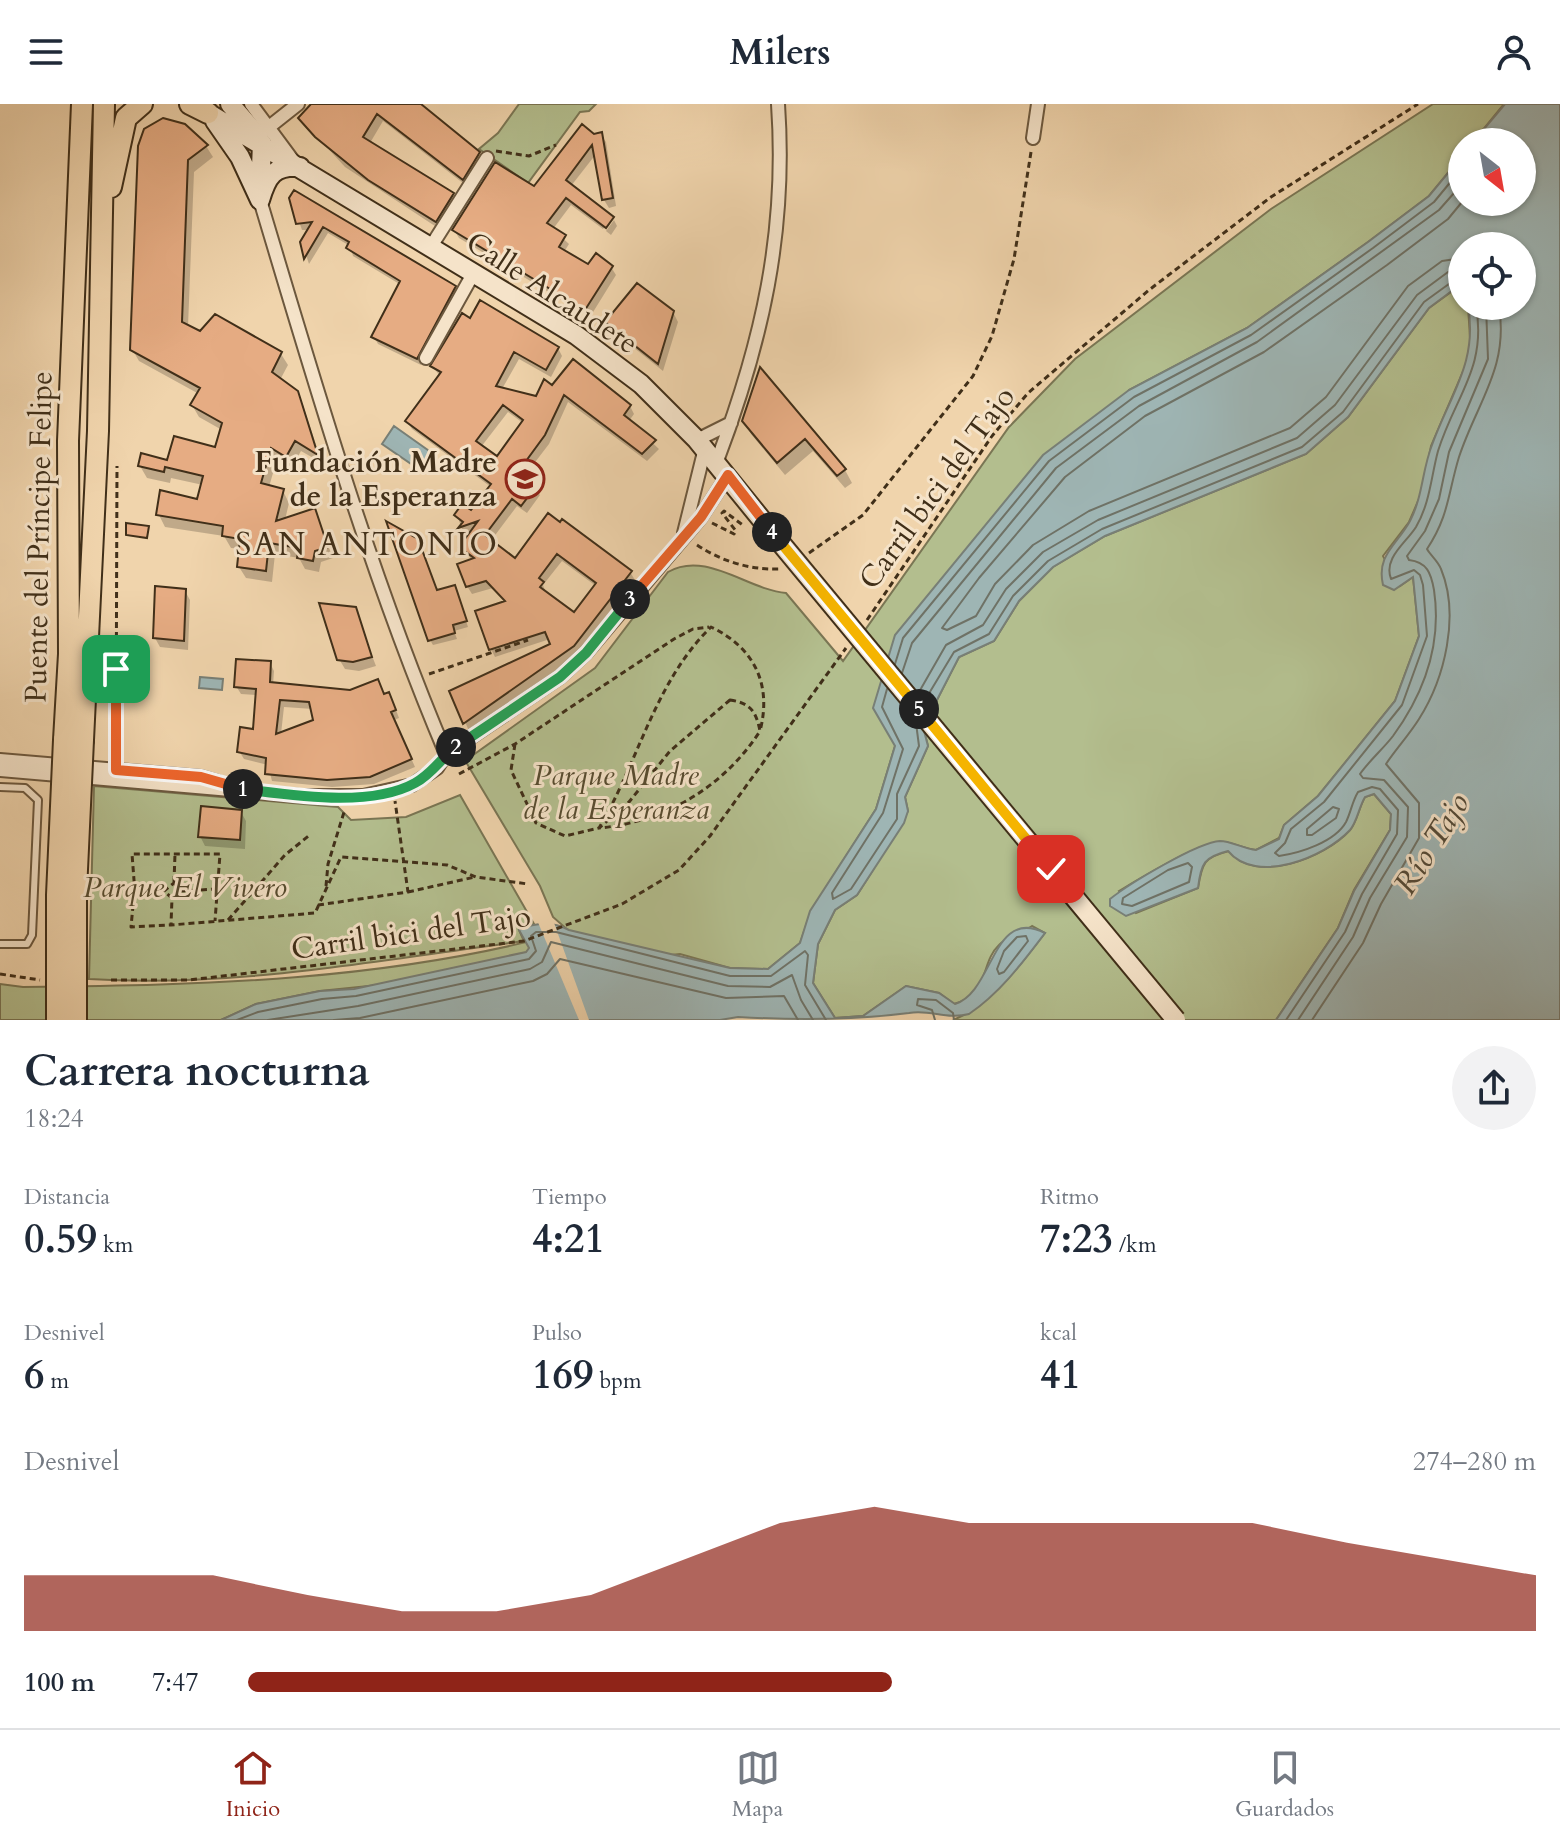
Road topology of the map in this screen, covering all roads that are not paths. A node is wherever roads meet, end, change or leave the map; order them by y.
1 (82, 104) edge
2 (104, 104) edge
3 (142, 104) edge
4 (230, 104) edge
5 (251, 104) edge
6 (298, 104) edge
7 (778, 104) edge
8 (1038, 104) edge
9 (199, 107) edge
10 (265, 135) junction
11 (1033, 138) road end
12 (487, 158) road end
13 (298, 166) junction
14 (260, 200) junction
15 (430, 248) junction
16 (100, 252) junction
17 (473, 274) junction
18 (426, 358) dead end
19 (731, 423) junction
20 (712, 456) junction
21 (684, 536) junction
22 (74, 740) junction
23 (446, 754) junction
24 (0, 760) edge
25 (0, 770) edge
26 (0, 787) edge
27 (240, 788) junction
28 (0, 944) edge
29 (57, 1020) edge
30 (76, 1020) edge
31 (1176, 1020) edge

1 - 22 main road, Puente del Príncipe Felipe
2 - 16 main road, Puente del Príncipe Felipe
3 - 16 main road
4 - 10 main road, Calle Alcaudete
5 - 10 street, Calle Alcaudete
6 - 10 street
7 - 19 street
8 - 11 street
9 - 10 main road, Calle Alcaudete
9 - 14 main road
10 - 13 main road, Calle Alcaudete
10 - 14 main road
12 - 15 street
13 - 14 main road
13 - 15 main road, Calle Alcaudete
14 - 23 street
15 - 17 main road, Calle Alcaudete
16 - 22 main road, Puente del Príncipe Felipe
17 - 18 street
17 - 20 main road, Calle Alcaudete
19 - 20 street
19 - 20 street
20 - 21 street
20 - 21 street
20 - 31 main road, Calle Alcaudete, bridge
21 - 23 street
22 - 29 main road, Puente del Príncipe Felipe, bridge
22 - 30 main road, Puente del Príncipe Felipe, bridge
23 - 27 street
24 - 27 street
25 - 27 street
26 - 28 lane

